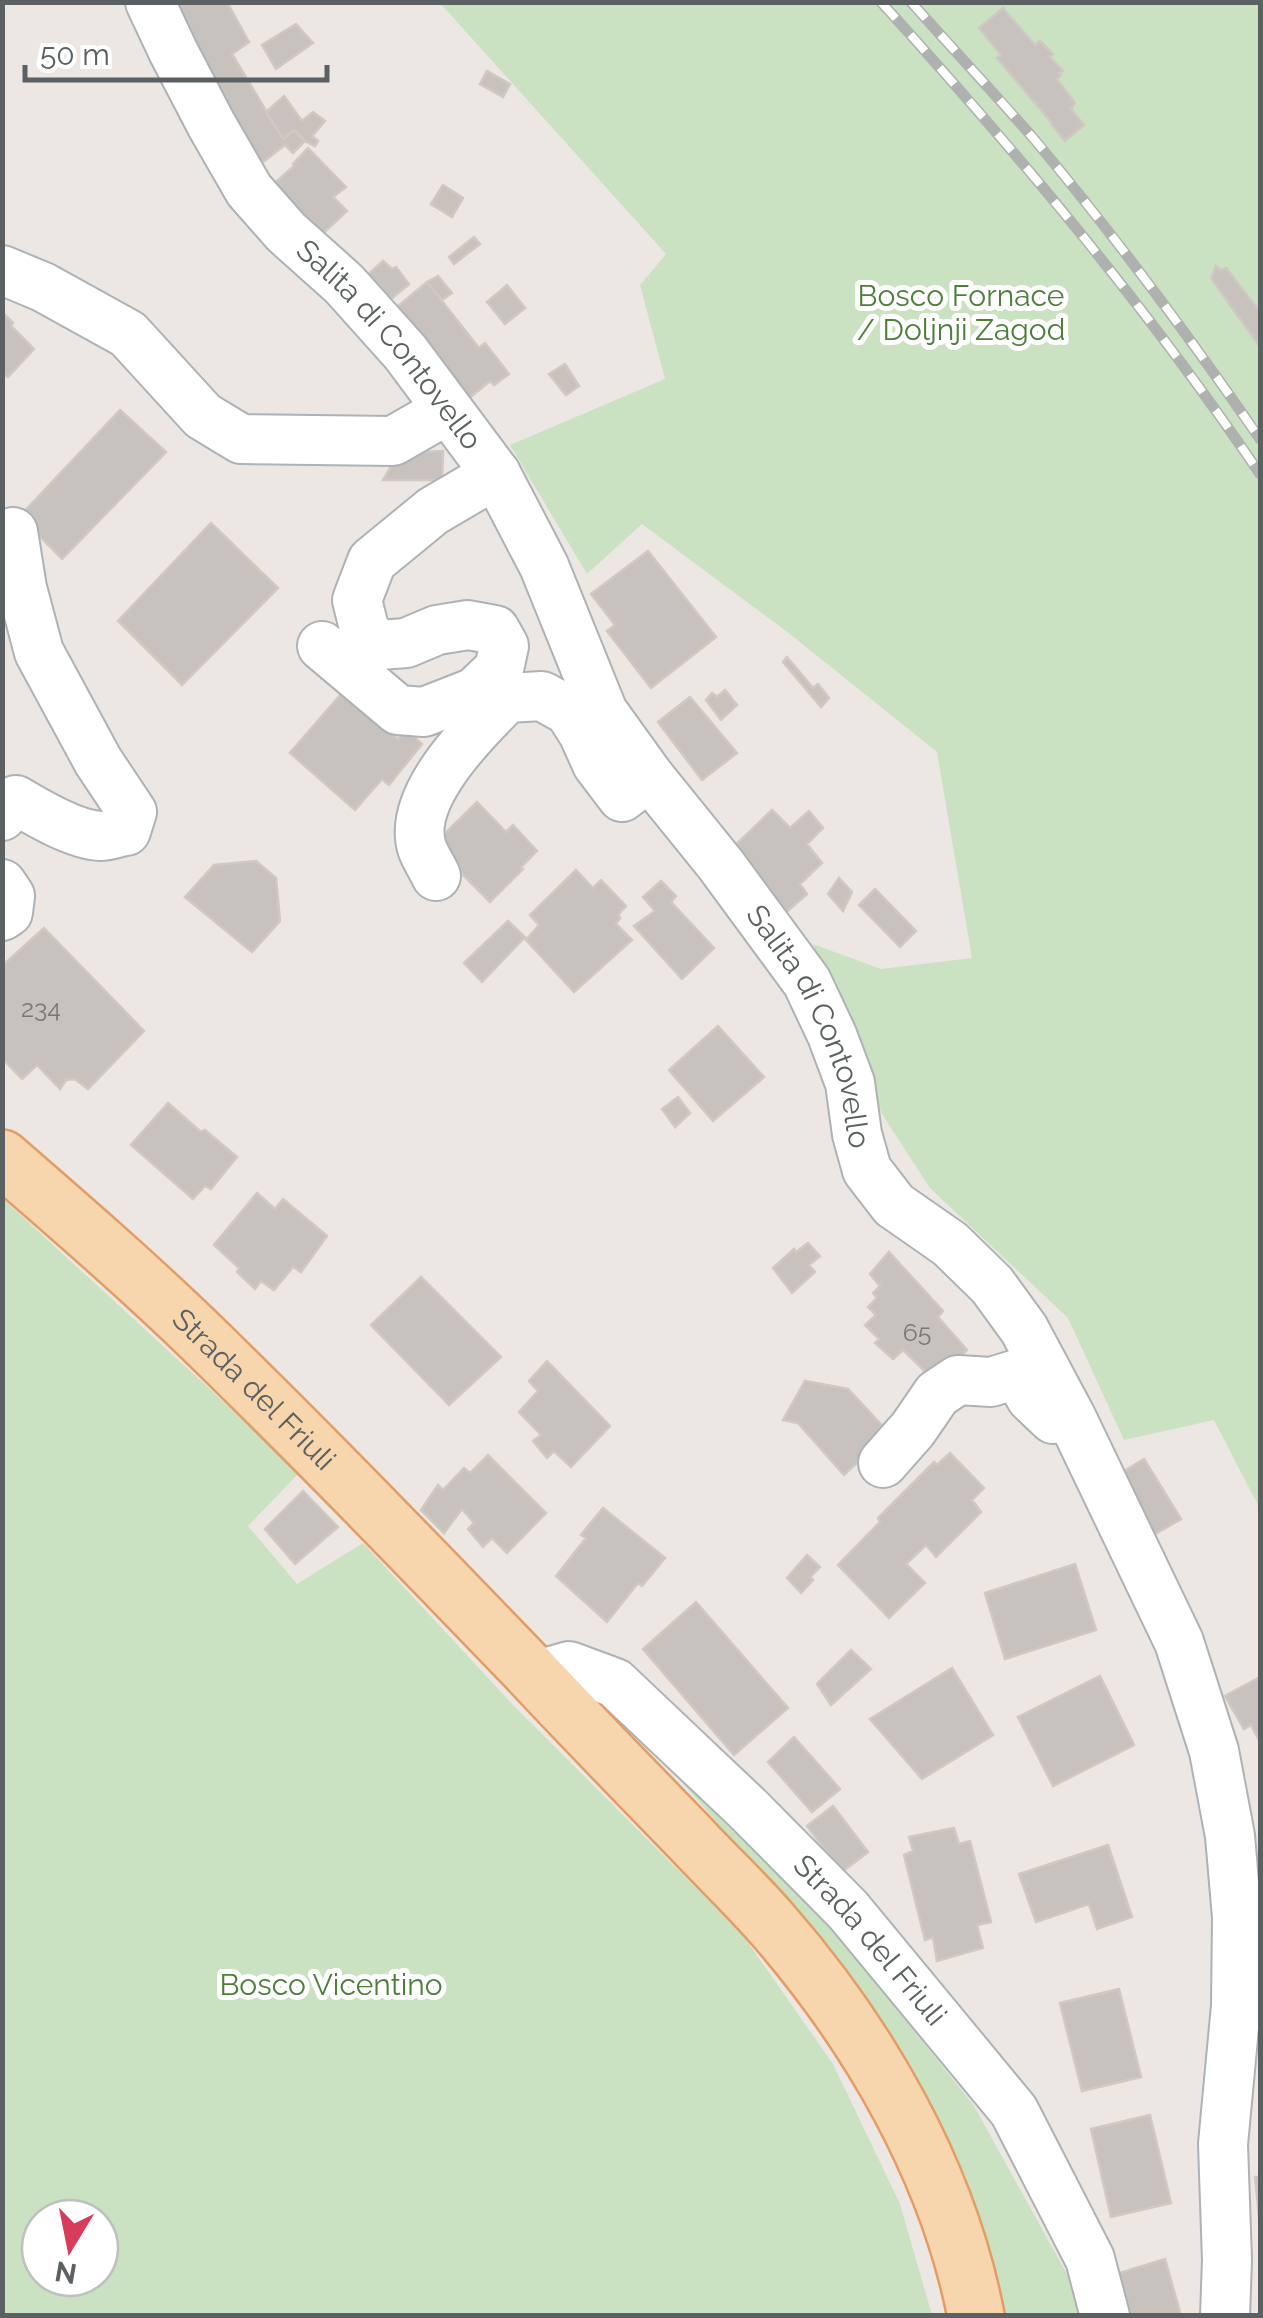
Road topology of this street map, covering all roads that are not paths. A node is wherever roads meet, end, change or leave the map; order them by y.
1 (150, 2) edge
2 (2, 270) edge
3 (447, 410) junction
4 (496, 474) junction
5 (13, 532) dead end
6 (322, 646) dead end
7 (649, 776) junction
8 (2, 816) edge
9 (436, 876) dead end
10 (2, 884) edge
11 (2, 916) edge
12 (2, 1158) edge
13 (1071, 1418) junction
14 (883, 1463) dead end
15 (534, 1676) junction
16 (1248, 2010) edge
17 (976, 2316) edge
18 (1106, 2316) edge
19 (1225, 2316) edge

1 - 3 street, Salita di Contovello
2 - 3 street
3 - 4 street, Salita di Contovello
4 - 6 street
4 - 7 street, Salita di Contovello
5 - 8 street
7 - 9 street
7 - 13 street, Salita di Contovello
10 - 11 street
12 - 15 main road, Strada del Friuli
13 - 14 street
13 - 16 street, Salita di Contovello
15 - 17 main road, Strada del Friuli
15 - 18 street, Strada del Friuli
16 - 19 street, Salita di Contovello

